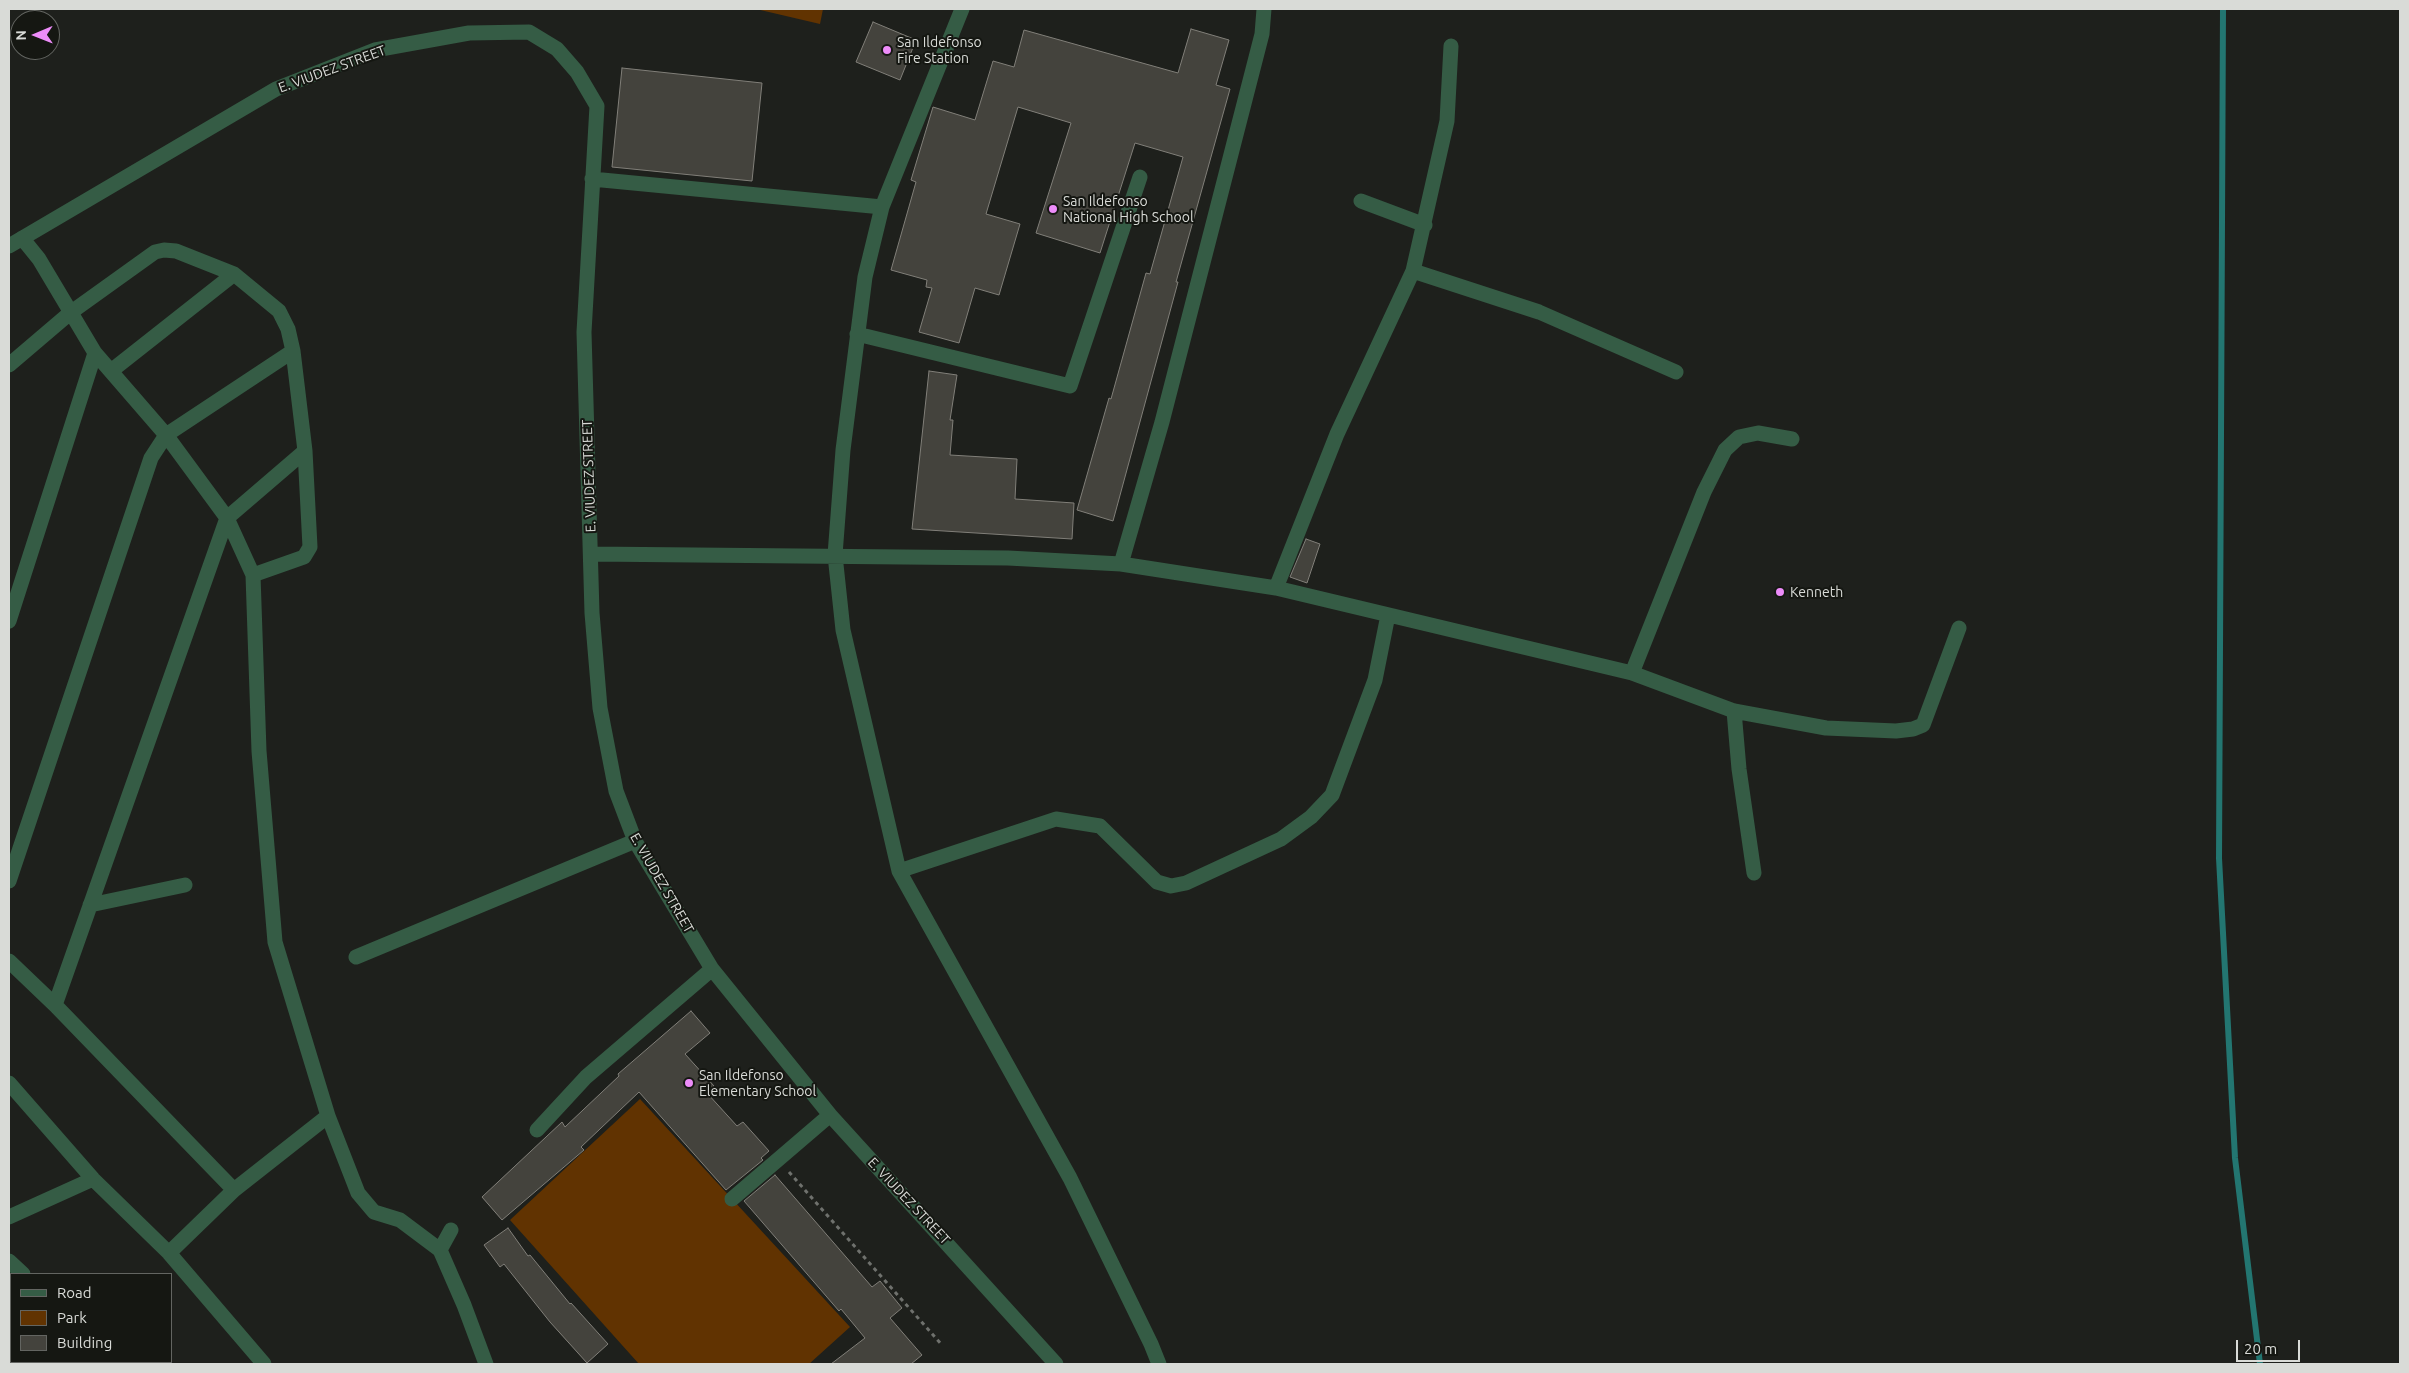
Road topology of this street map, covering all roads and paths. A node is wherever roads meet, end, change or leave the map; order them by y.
1 (962, 9) edge
2 (1264, 9) edge
3 (1451, 46) dead end
4 (1140, 177) dead end
5 (592, 179) junction
6 (1361, 200) dead end
7 (882, 206) junction
8 (1425, 225) junction
9 (22, 238) junction
10 (9, 246) edge
11 (1413, 272) junction
12 (234, 274) junction
13 (70, 313) junction
14 (857, 334) junction
15 (293, 351) junction
16 (95, 353) junction
17 (9, 365) edge
18 (111, 371) junction
19 (1676, 372) dead end
20 (166, 434) junction
21 (1792, 440) dead end
22 (305, 451) junction
23 (227, 518) junction
24 (591, 554) junction
25 (835, 555) junction
26 (1121, 564) junction
27 (253, 575) junction
28 (1276, 588) junction
29 (1388, 615) junction
30 (9, 621) edge
31 (1959, 628) dead end
32 (1632, 673) junction
33 (1734, 711) junction
34 (635, 841) junction
35 (899, 871) junction
36 (1754, 872) dead end
37 (9, 881) edge
38 (185, 885) dead end
39 (90, 905) junction
40 (356, 957) dead end
41 (9, 960) edge
42 (712, 969) junction
43 (55, 1005) junction
44 (9, 1082) edge
45 (830, 1115) junction
46 (328, 1116) junction
47 (537, 1130) dead end
48 (778, 1159) junction
49 (93, 1178) junction
50 (234, 1190) junction
51 (732, 1199) dead end
52 (9, 1217) edge
53 (451, 1230) dead end
54 (440, 1250) junction
55 (169, 1253) junction
56 (9, 1261) edge
57 (22, 1273) edge
58 (942, 1344) dead end
59 (484, 1363) edge
60 (264, 1364) edge
61 (1056, 1364) edge
62 (1159, 1364) edge

1 - 7 street
2 - 26 street
3 - 8 street
4 - 14 street
5 - 7 street
5 - 9 street, E. VIUDEZ STREET
5 - 24 street, E. VIUDEZ STREET
6 - 8 street
7 - 14 street
8 - 11 street
9 - 10 street, E. VIUDEZ STREET
9 - 13 street
11 - 19 street
11 - 28 street
12 - 13 street
12 - 15 street
12 - 18 street
13 - 16 street
13 - 17 street
14 - 25 street
15 - 20 street
15 - 22 street
16 - 18 street
16 - 30 street
18 - 20 street
20 - 23 street
20 - 37 street
21 - 32 street
22 - 23 street
22 - 27 street
23 - 27 street
23 - 39 street
24 - 25 street
24 - 34 street, E. VIUDEZ STREET
25 - 26 street
25 - 35 street
26 - 28 street
27 - 46 street
28 - 29 street
29 - 32 street
29 - 35 street
31 - 33 street
32 - 33 street
33 - 36 street
34 - 40 street
34 - 42 street, E. VIUDEZ STREET
35 - 62 street
38 - 39 street
39 - 43 street
41 - 43 street
42 - 45 street, E. VIUDEZ STREET
42 - 47 street
43 - 50 street
44 - 49 street
45 - 48 street
45 - 61 street, E. VIUDEZ STREET
46 - 50 street
46 - 54 street
48 - 51 street
48 - 58 path
49 - 52 street
49 - 55 street
50 - 55 street
53 - 54 street
54 - 59 street
55 - 60 street
56 - 57 street

